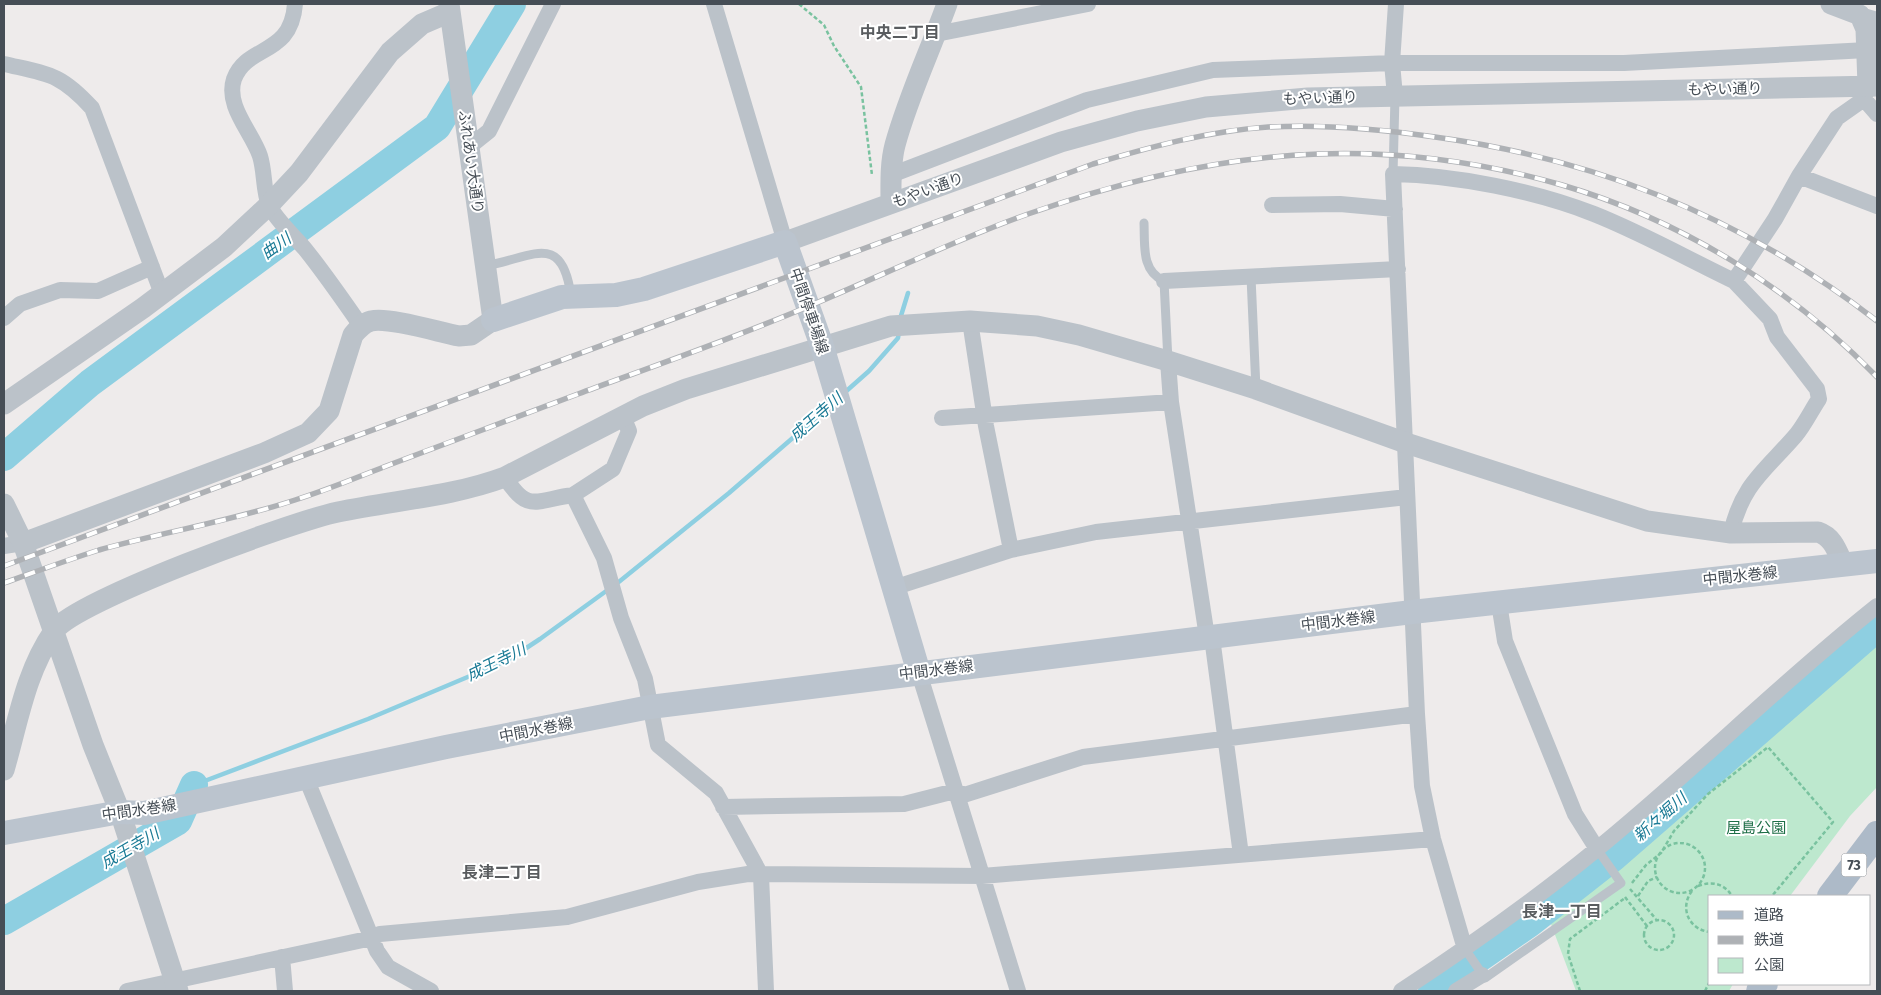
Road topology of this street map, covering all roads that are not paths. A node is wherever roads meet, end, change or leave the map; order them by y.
1 (295, 4) edge
2 (553, 4) edge
3 (714, 4) edge
4 (947, 4) edge
5 (1088, 4) edge
6 (1396, 4) edge
7 (1831, 4) edge
8 (449, 8) edge
9 (1868, 17) edge
10 (936, 34) junction
11 (1867, 50) junction
12 (1392, 63) junction
13 (1624, 63) junction
14 (4, 64) edge
15 (1870, 90) edge
16 (1624, 91) junction
17 (1395, 96) junction
18 (1877, 114) edge
19 (469, 146) junction
20 (1393, 174) junction
21 (891, 175) junction
22 (1799, 176) junction
23 (1272, 204) dead end
24 (270, 205) junction
25 (884, 206) junction
26 (1877, 206) edge
27 (1395, 209) junction
28 (1144, 223) dead end
29 (785, 242) junction
30 (485, 266) junction
31 (152, 267) junction
32 (1398, 269) junction
33 (1250, 277) junction
34 (1164, 281) junction
35 (1734, 281) junction
36 (162, 294) junction
37 (571, 296) junction
38 (4, 318) edge
39 (493, 320) junction
40 (970, 321) junction
41 (362, 326) junction
42 (822, 346) junction
43 (1168, 361) junction
44 (1256, 389) junction
45 (1171, 402) junction
46 (4, 404) edge
47 (984, 414) junction
48 (624, 416) junction
49 (942, 418) dead end
50 (1406, 443) junction
51 (504, 477) junction
52 (574, 495) junction
53 (1407, 498) junction
54 (4, 504) edge
55 (1190, 520) junction
56 (1731, 533) junction
57 (12, 540) edge
58 (1011, 550) junction
59 (1877, 561) edge
60 (1843, 564) junction
61 (893, 588) junction
62 (1499, 603) junction
63 (1877, 606) edge
64 (1412, 612) junction
65 (54, 630) junction
66 (1207, 637) junction
67 (919, 672) junction
68 (650, 707) junction
69 (1416, 714) junction
70 (1226, 738) junction
71 (4, 770) edge
72 (306, 778) junction
73 (955, 791) junction
74 (723, 807) junction
75 (120, 812) junction
76 (4, 833) edge
77 (1877, 834) edge
78 (1433, 839) junction
79 (1597, 849) junction
80 (1242, 854) junction
81 (761, 875) junction
82 (982, 876) junction
83 (1831, 895) edge
84 (372, 938) junction
85 (1465, 949) junction
86 (282, 957) junction
87 (1482, 975) junction
88 (176, 986) edge
89 (127, 991) edge
90 (285, 991) edge
91 (431, 991) edge
92 (766, 991) edge
93 (1018, 991) edge
94 (1402, 991) edge
95 (1456, 991) edge

1 - 24 street
2 - 19 street
3 - 29 street
4 - 10 street
5 - 10 street
6 - 12 street
7 - 9 street
8 - 19 street, ふれあい大通り
8 - 24 street
9 - 11 street
10 - 21 street
11 - 13 street
11 - 15 street
12 - 13 street
12 - 17 street
12 - 21 street
13 - 16 street
14 - 31 street
15 - 16 street, もやい通り
15 - 18 street
15 - 22 street
16 - 17 street, もやい通り
17 - 20 lane
17 - 25 street, もやい通り
19 - 30 street, ふれあい大通り
20 - 27 street
20 - 35 street
21 - 25 street
22 - 26 street
22 - 35 street
23 - 27 street
24 - 36 street
24 - 41 street
25 - 29 street, もやい通り
27 - 32 street
28 - 34 lane
29 - 37 main road
29 - 42 main road, 中間停車場線
30 - 37 lane
30 - 39 street, ふれあい大通り
31 - 36 street
31 - 38 street
32 - 33 street
32 - 50 street
33 - 34 street
33 - 44 lane
34 - 43 lane
35 - 56 street
36 - 46 street
37 - 39 main road
39 - 41 street
40 - 42 street
40 - 43 street
40 - 47 street
41 - 57 street
42 - 48 street
42 - 61 main road, 中間停車場線
43 - 44 street
43 - 45 street
44 - 50 street
45 - 47 street
45 - 55 street
47 - 49 street
47 - 58 street
48 - 51 street
48 - 52 street
50 - 53 street
50 - 56 street
51 - 52 street
51 - 65 street
52 - 68 street
53 - 55 street
53 - 64 street
54 - 57 street
55 - 58 street
55 - 66 street
56 - 60 street
57 - 65 street
58 - 61 street
59 - 60 main road, 中間水巻線
60 - 62 main road, 中間水巻線
61 - 67 main road, 中間停車場線
62 - 64 main road, 中間水巻線
62 - 79 street
63 - 79 street
64 - 66 main road, 中間水巻線
64 - 69 street
65 - 71 street
65 - 75 street
66 - 67 main road, 中間水巻線
66 - 70 street
67 - 68 main road, 中間水巻線
67 - 73 street
68 - 72 main road, 中間水巻線
68 - 74 street
69 - 70 street
69 - 78 street
70 - 73 street
70 - 80 street
72 - 75 main road, 中間水巻線
72 - 84 street
73 - 74 street
73 - 82 street
74 - 81 street
75 - 76 main road, 中間水巻線
75 - 88 street
77 - 83 main road, 73
78 - 80 street
78 - 85 street
79 - 85 street
79 - 87 lane
80 - 82 street
81 - 82 street
81 - 84 street
81 - 92 street
82 - 93 street
84 - 86 street
84 - 91 street
85 - 87 lane
85 - 94 street
86 - 88 street
86 - 90 street
87 - 95 street
88 - 89 street

